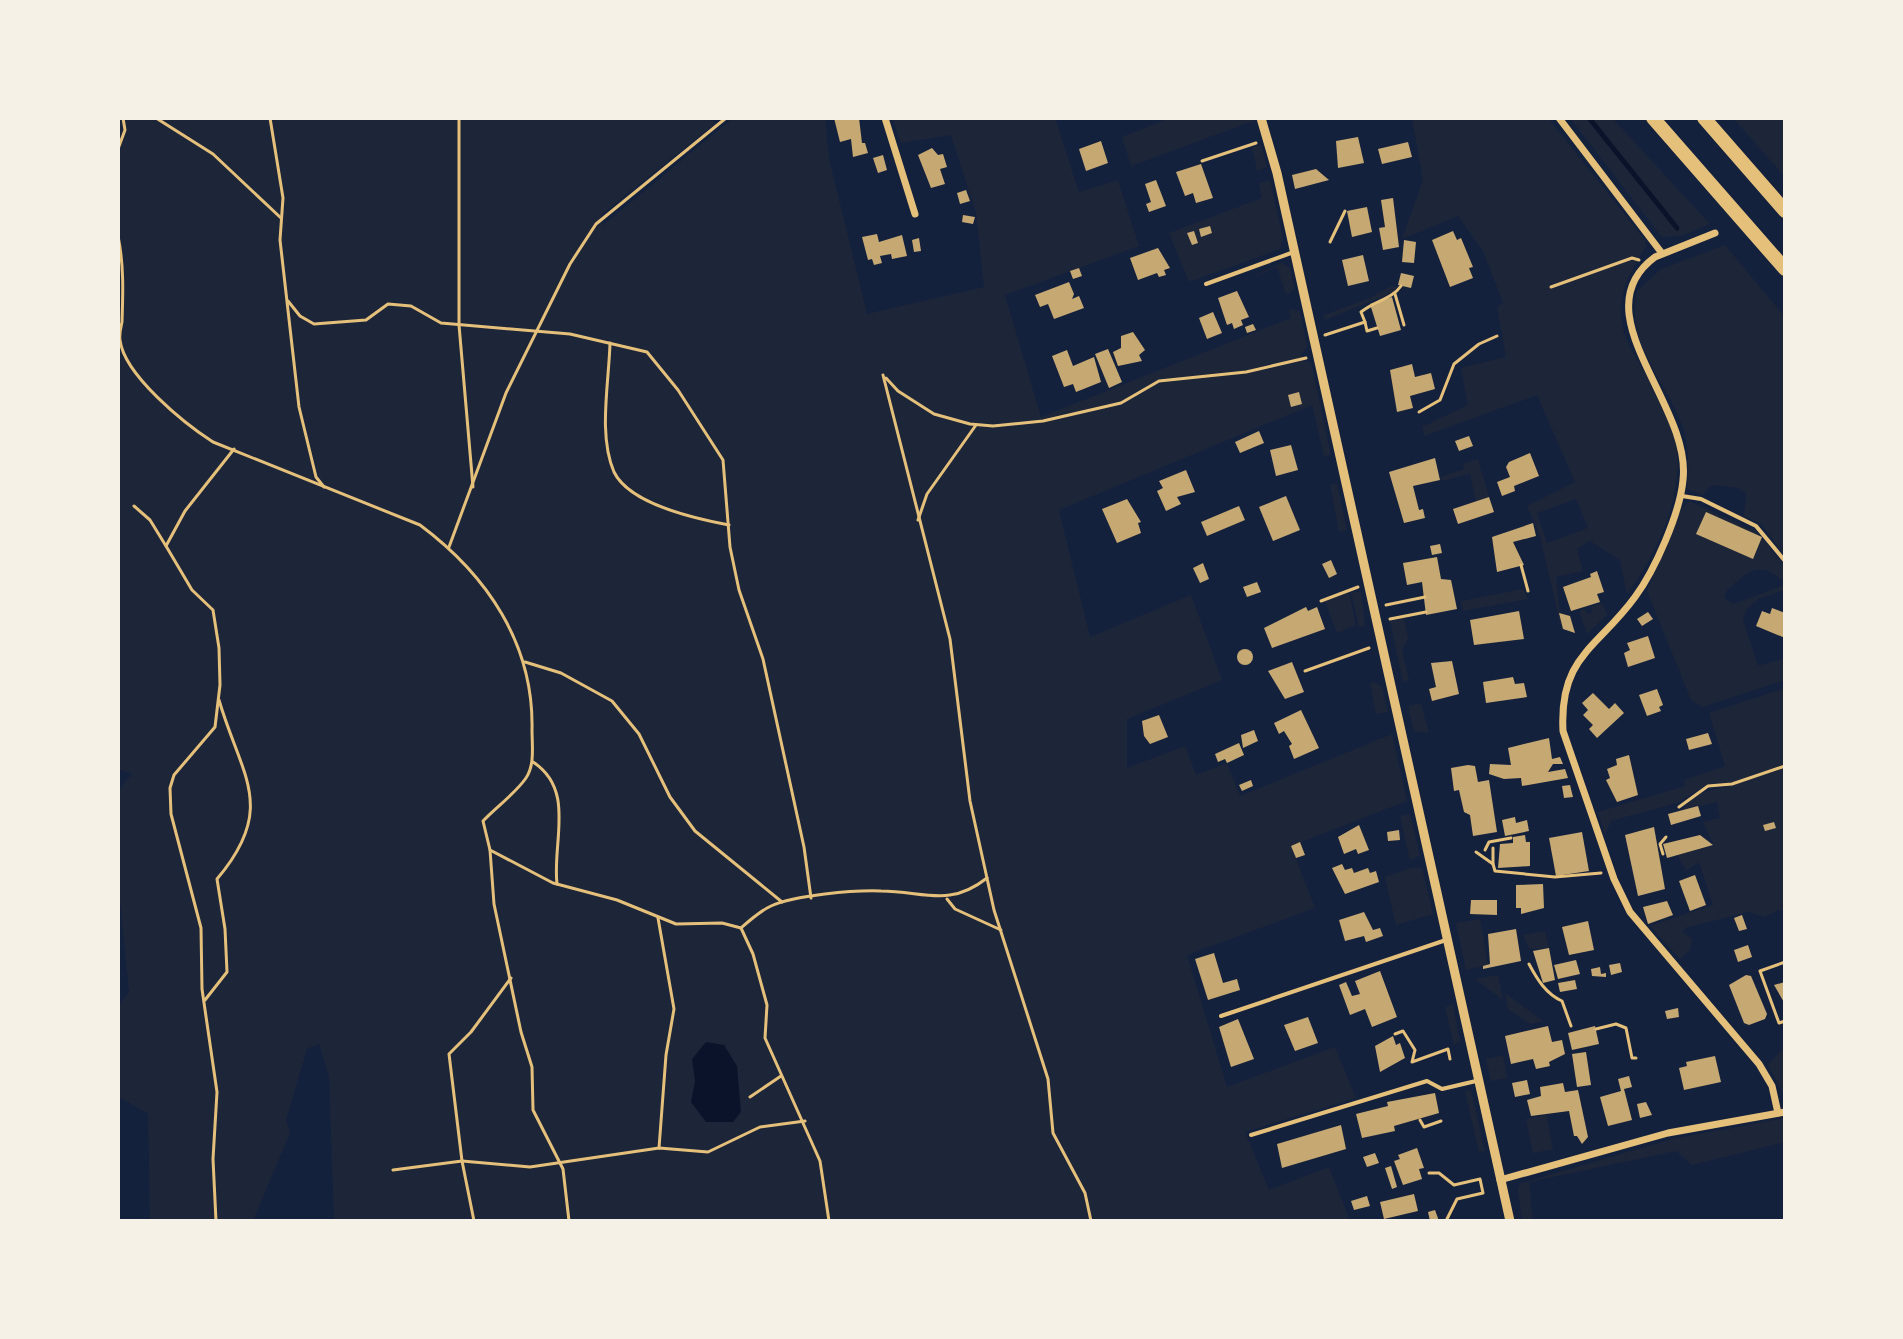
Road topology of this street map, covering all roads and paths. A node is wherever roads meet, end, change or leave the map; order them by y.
1 (123, 118) edge
2 (156, 118) edge
3 (270, 118) edge
4 (459, 118) edge
5 (726, 118) edge
6 (885, 118) edge
7 (1261, 118) edge
8 (1559, 118) edge
9 (1653, 118) edge
10 (1704, 118) edge
11 (1251, 145) dead end
12 (118, 149) edge
13 (1202, 161) dead end
14 (1345, 211) dead end
15 (1785, 211) edge
16 (915, 214) dead end
17 (281, 218) junction
18 (1715, 233) dead end
19 (118, 236) edge
20 (1330, 242) dead end
21 (1294, 252) junction
22 (1661, 252) junction
23 (1646, 263) junction
24 (1785, 269) edge
25 (1206, 284) dead end
26 (1401, 286) dead end
27 (1551, 287) dead end
28 (1395, 294) junction
29 (288, 301) junction
30 (1365, 322) junction
31 (459, 325) junction
32 (1404, 325) dead end
33 (1377, 328) dead end
34 (536, 330) junction
35 (1328, 334) dead end
36 (1497, 336) dead end
37 (610, 343) junction
38 (1316, 355) junction
39 (1419, 412) dead end
40 (976, 425) junction
41 (234, 449) junction
42 (324, 488) junction
43 (473, 491) junction
44 (1680, 496) junction
45 (134, 506) dead end
46 (918, 520) junction
47 (729, 525) junction
48 (166, 546) junction
49 (449, 547) junction
50 (1785, 561) edge
51 (1521, 565) dead end
52 (1349, 591) dead end
53 (1528, 591) dead end
54 (1425, 597) dead end
55 (1321, 601) dead end
56 (1388, 604) dead end
57 (1426, 612) dead end
58 (1392, 619) dead end
59 (1363, 650) dead end
60 (524, 662) junction
61 (1305, 671) dead end
62 (218, 697) junction
63 (532, 761) junction
64 (1785, 766) edge
65 (1679, 807) dead end
66 (1666, 837) dead end
67 (1511, 838) dead end
68 (1493, 848) dead end
69 (490, 850) junction
70 (1485, 850) dead end
71 (1476, 852) dead end
72 (1663, 854) dead end
73 (1493, 864) junction
74 (1605, 874) dead end
75 (987, 878) junction
76 (557, 884) junction
77 (811, 898) junction
78 (947, 898) junction
79 (782, 902) junction
80 (658, 918) junction
81 (741, 928) junction
82 (1001, 930) junction
83 (1446, 939) junction
84 (1785, 962) edge
85 (1529, 964) dead end
86 (511, 978) junction
87 (205, 1000) junction
88 (1221, 1016) dead end
89 (1785, 1021) edge
90 (1571, 1026) dead end
91 (1596, 1029) dead end
92 (1395, 1034) dead end
93 (1636, 1058) dead end
94 (1450, 1059) dead end
95 (781, 1076) junction
96 (1477, 1081) junction
97 (750, 1097) dead end
98 (1782, 1112) edge
99 (1420, 1120) dead end
100 (805, 1121) junction
101 (1441, 1121) dead end
102 (1251, 1135) dead end
103 (659, 1148) junction
104 (462, 1161) junction
105 (560, 1162) junction
106 (393, 1170) dead end
107 (1429, 1173) dead end
108 (1500, 1180) junction
109 (216, 1221) edge
110 (474, 1221) edge
111 (569, 1221) edge
112 (829, 1221) edge
113 (1091, 1221) edge
114 (1446, 1221) edge
115 (1510, 1221) edge

1 - 12 path
2 - 17 path
3 - 17 path
4 - 31 path
5 - 34 path
6 - 16 street
7 - 21 street
8 - 22 street
9 - 24 highway
10 - 15 highway
11 - 13 path
14 - 20 path
17 - 29 path
18 - 22 street
19 - 41 path
21 - 25 lane
21 - 38 street
22 - 23 street
23 - 27 path
23 - 44 street
26 - 28 path
28 - 30 path
28 - 32 path
29 - 31 path
29 - 42 path
30 - 33 path
30 - 35 path
31 - 34 path
31 - 43 path
34 - 37 path
34 - 43 path
36 - 39 path
37 - 47 path
37 - 47 path
38 - 40 path
38 - 83 street
40 - 46 path
40 - 46 path
41 - 42 path
41 - 48 path
42 - 49 path
43 - 49 path
44 - 50 lane
44 - 98 street
45 - 48 path
46 - 75 path
47 - 77 path
48 - 62 path
49 - 60 path
51 - 53 path
52 - 55 path
54 - 56 path
57 - 58 path
59 - 61 path
60 - 63 path
60 - 79 path
62 - 87 path
62 - 87 path
63 - 69 path
63 - 76 path
64 - 65 path
66 - 72 path
67 - 70 path
68 - 73 path
69 - 76 path
69 - 86 path
71 - 73 path
73 - 74 path
75 - 78 path
75 - 82 path
76 - 80 path
77 - 78 path
77 - 79 path
78 - 82 path
79 - 81 path
80 - 81 path
80 - 103 path
81 - 95 path
82 - 113 path
83 - 88 lane
83 - 96 street
84 - 89 path
85 - 90 path
86 - 104 path
86 - 105 path
87 - 109 path
91 - 93 path
92 - 94 path
95 - 97 path
95 - 100 path
96 - 102 lane
96 - 108 street
98 - 108 street
99 - 101 path
100 - 103 path
100 - 112 path
103 - 105 path
104 - 105 path
104 - 106 path
104 - 110 path
105 - 111 path
107 - 114 path
108 - 115 street

